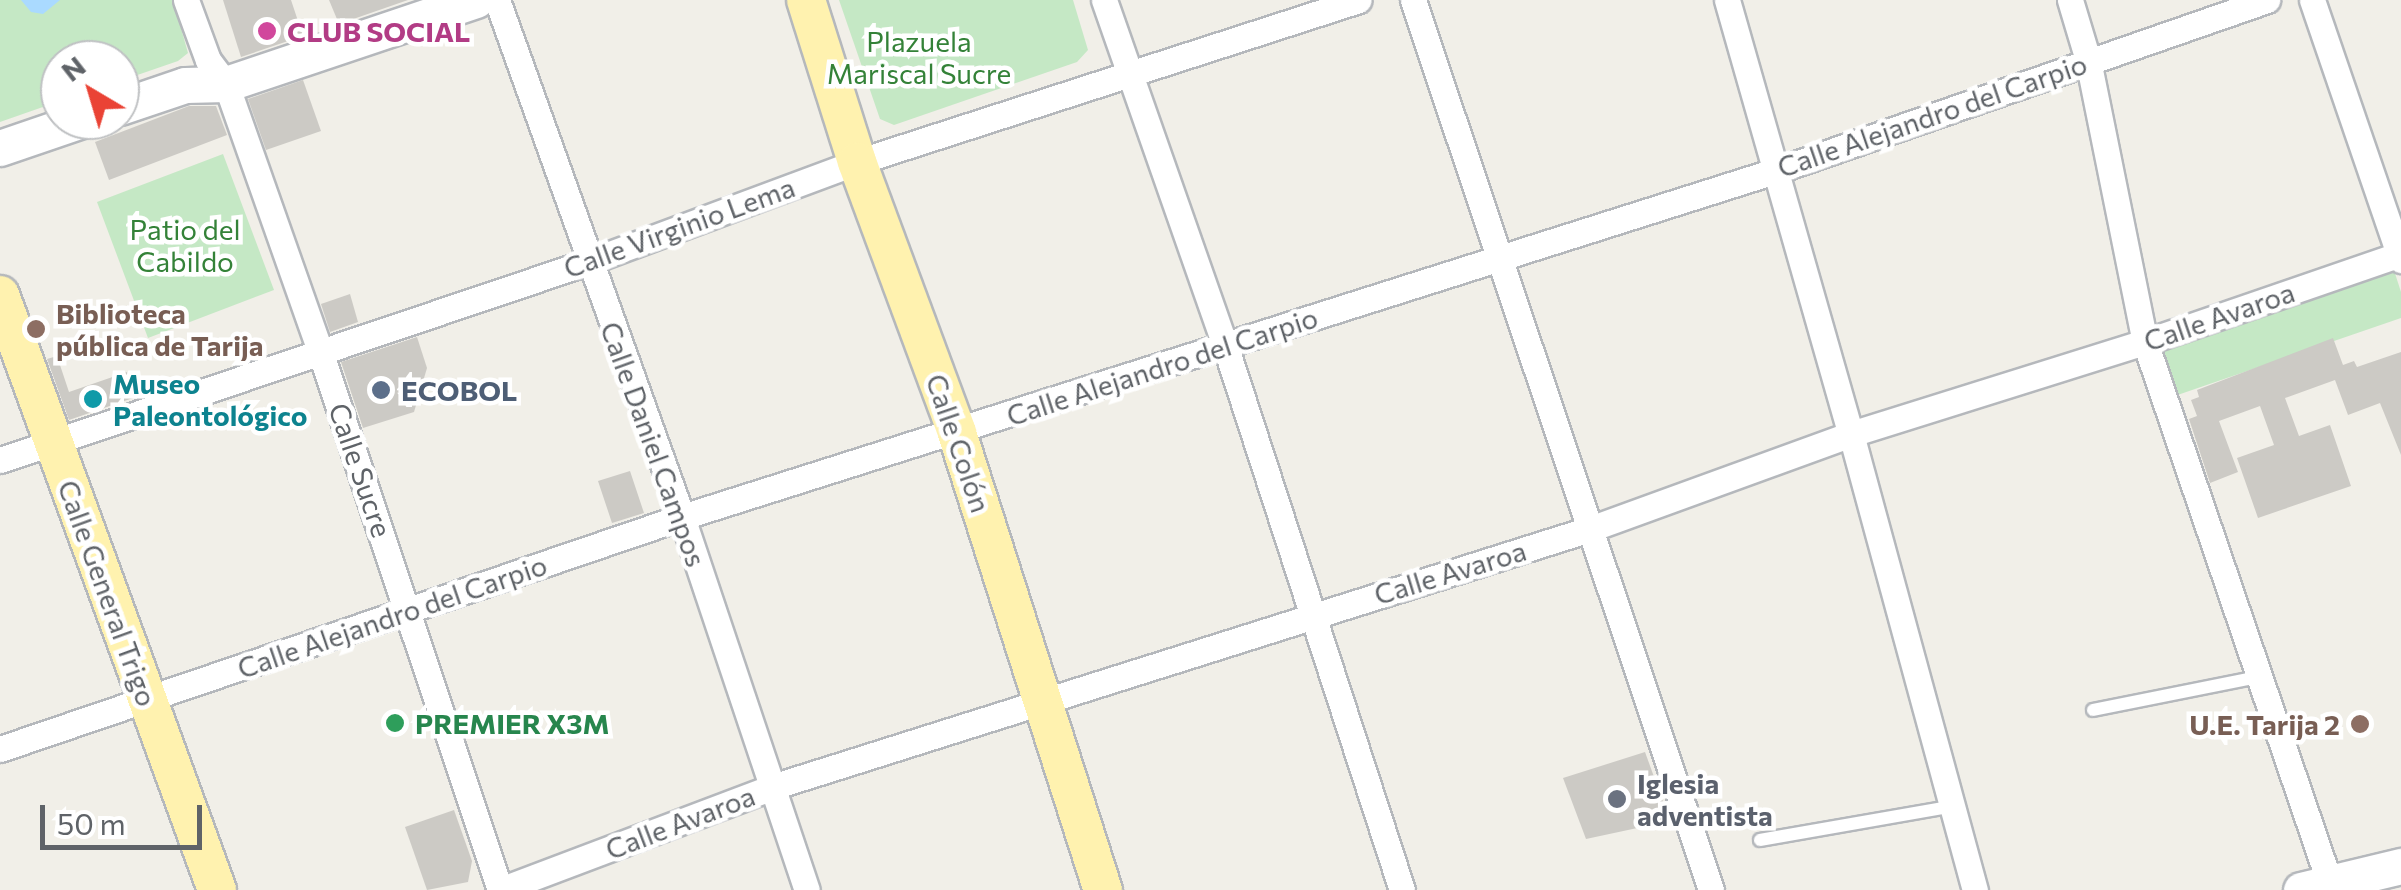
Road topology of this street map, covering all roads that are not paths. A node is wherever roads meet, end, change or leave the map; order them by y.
1 (186, 0) edge
2 (476, 0) edge
3 (496, 0) edge
4 (806, 0) edge
5 (1104, 0) edge
6 (1358, 0) edge
7 (1413, 0) edge
8 (1726, 0) edge
9 (2070, 0) edge
10 (2267, 0) edge
11 (2312, 0) edge
12 (2088, 60) junction
13 (1129, 75) junction
14 (226, 84) junction
15 (140, 100) edge
16 (40, 134) edge
17 (0, 148) edge
18 (857, 162) junction
19 (1778, 170) junction
20 (2400, 256) edge
21 (1501, 258) junction
22 (588, 262) junction
23 (0, 296) edge
24 (2144, 342) junction
25 (1224, 345) junction
26 (320, 351) junction
27 (957, 433) junction
28 (1851, 434) junction
29 (54, 441) junction
30 (0, 460) edge
31 (682, 517) junction
32 (1590, 529) junction
33 (409, 610) junction
34 (1311, 615) junction
35 (2258, 677) junction
36 (146, 701) junction
37 (1046, 701) junction
38 (2093, 710) dead end
39 (0, 749) edge
40 (772, 786) junction
41 (1950, 807) junction
42 (1760, 840) dead end
43 (2401, 866) edge
44 (2316, 887) edge
45 (217, 890) edge
46 (500, 890) edge
47 (807, 890) edge
48 (1103, 890) edge
49 (1402, 890) edge
50 (1711, 890) edge
51 (1975, 890) edge

1 - 14 street, Calle Sucre
2 - 14 street
3 - 22 street, Calle Daniel Campos
4 - 18 main road, Calle Colón
5 - 13 street
6 - 13 street, Calle Virginio Lema
7 - 21 street
8 - 19 street
9 - 12 street
10 - 12 street, Calle Alejandro del Carpio
11 - 20 street
12 - 19 street, Calle Alejandro del Carpio
12 - 24 street
13 - 18 street, Calle Virginio Lema
13 - 25 street
14 - 15 street
14 - 26 street, Calle Sucre
16 - 17 street
18 - 22 street, Calle Virginio Lema
18 - 27 main road, Calle Colón
19 - 21 street, Calle Alejandro del Carpio
19 - 28 street
20 - 24 street, Calle Avaroa
21 - 25 street, Calle Alejandro del Carpio
21 - 32 street
22 - 26 street, Calle Virginio Lema
22 - 31 street, Calle Daniel Campos
23 - 29 main road, Calle General Trigo
24 - 28 street, Calle Avaroa
24 - 35 street
25 - 27 street, Calle Alejandro del Carpio
25 - 34 street
26 - 29 street, Calle Virginio Lema
26 - 33 street, Calle Sucre
27 - 31 street, Calle Alejandro del Carpio
27 - 37 main road, Calle Colón
28 - 32 street, Calle Avaroa
28 - 41 street
29 - 30 street, Calle Virginio Lema
29 - 36 main road, Calle General Trigo
31 - 33 street, Calle Alejandro del Carpio
31 - 40 street, Calle Daniel Campos
32 - 34 street, Calle Avaroa
32 - 50 street
33 - 36 street, Calle Alejandro del Carpio
33 - 46 street, Calle Sucre
34 - 37 street, Calle Avaroa
34 - 49 street
35 - 38 lane
35 - 44 street
36 - 39 street, Calle Alejandro del Carpio
36 - 45 main road, Calle General Trigo
37 - 40 street, Calle Avaroa
37 - 48 main road, Calle Colón
40 - 46 street, Calle Avaroa
40 - 47 street, Calle Daniel Campos
41 - 42 lane
41 - 51 street
43 - 44 street

